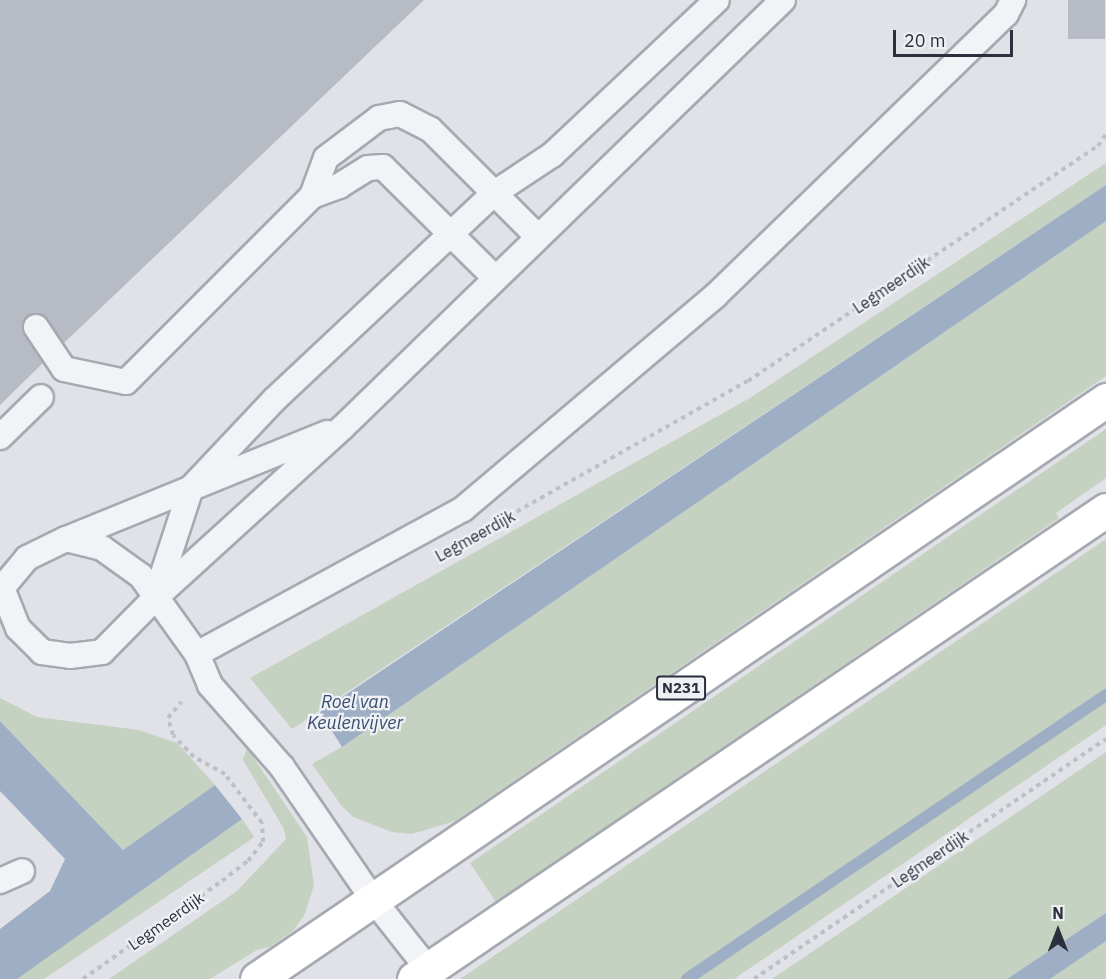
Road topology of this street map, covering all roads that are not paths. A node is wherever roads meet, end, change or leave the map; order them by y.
1 (717, 0) edge
2 (783, 0) edge
3 (1013, 0) edge
4 (493, 194) junction
5 (312, 196) junction
6 (450, 234) junction
7 (536, 236) junction
8 (494, 278) junction
9 (36, 327) dead end
10 (41, 397) dead end
11 (1106, 400) edge
12 (343, 427) junction
13 (0, 436) edge
14 (191, 488) junction
15 (1106, 510) edge
16 (66, 539) junction
17 (1, 588) edge
18 (155, 598) junction
19 (197, 654) junction
20 (22, 871) dead end
21 (0, 881) edge
22 (372, 898) junction
23 (421, 974) edge
24 (257, 979) edge

1 - 4 lane
2 - 7 lane
3 - 19 lane
4 - 5 lane
4 - 6 lane
4 - 7 lane
5 - 6 lane
5 - 9 lane
6 - 8 lane
6 - 14 lane
7 - 8 lane
8 - 12 lane
10 - 13 lane
11 - 22 main road, N231
12 - 14 lane
12 - 18 lane
14 - 16 lane
14 - 18 lane
15 - 23 main road
16 - 17 lane
16 - 18 lane
17 - 18 lane
18 - 19 lane
19 - 22 lane
20 - 21 lane
22 - 23 lane
22 - 24 main road, N231

